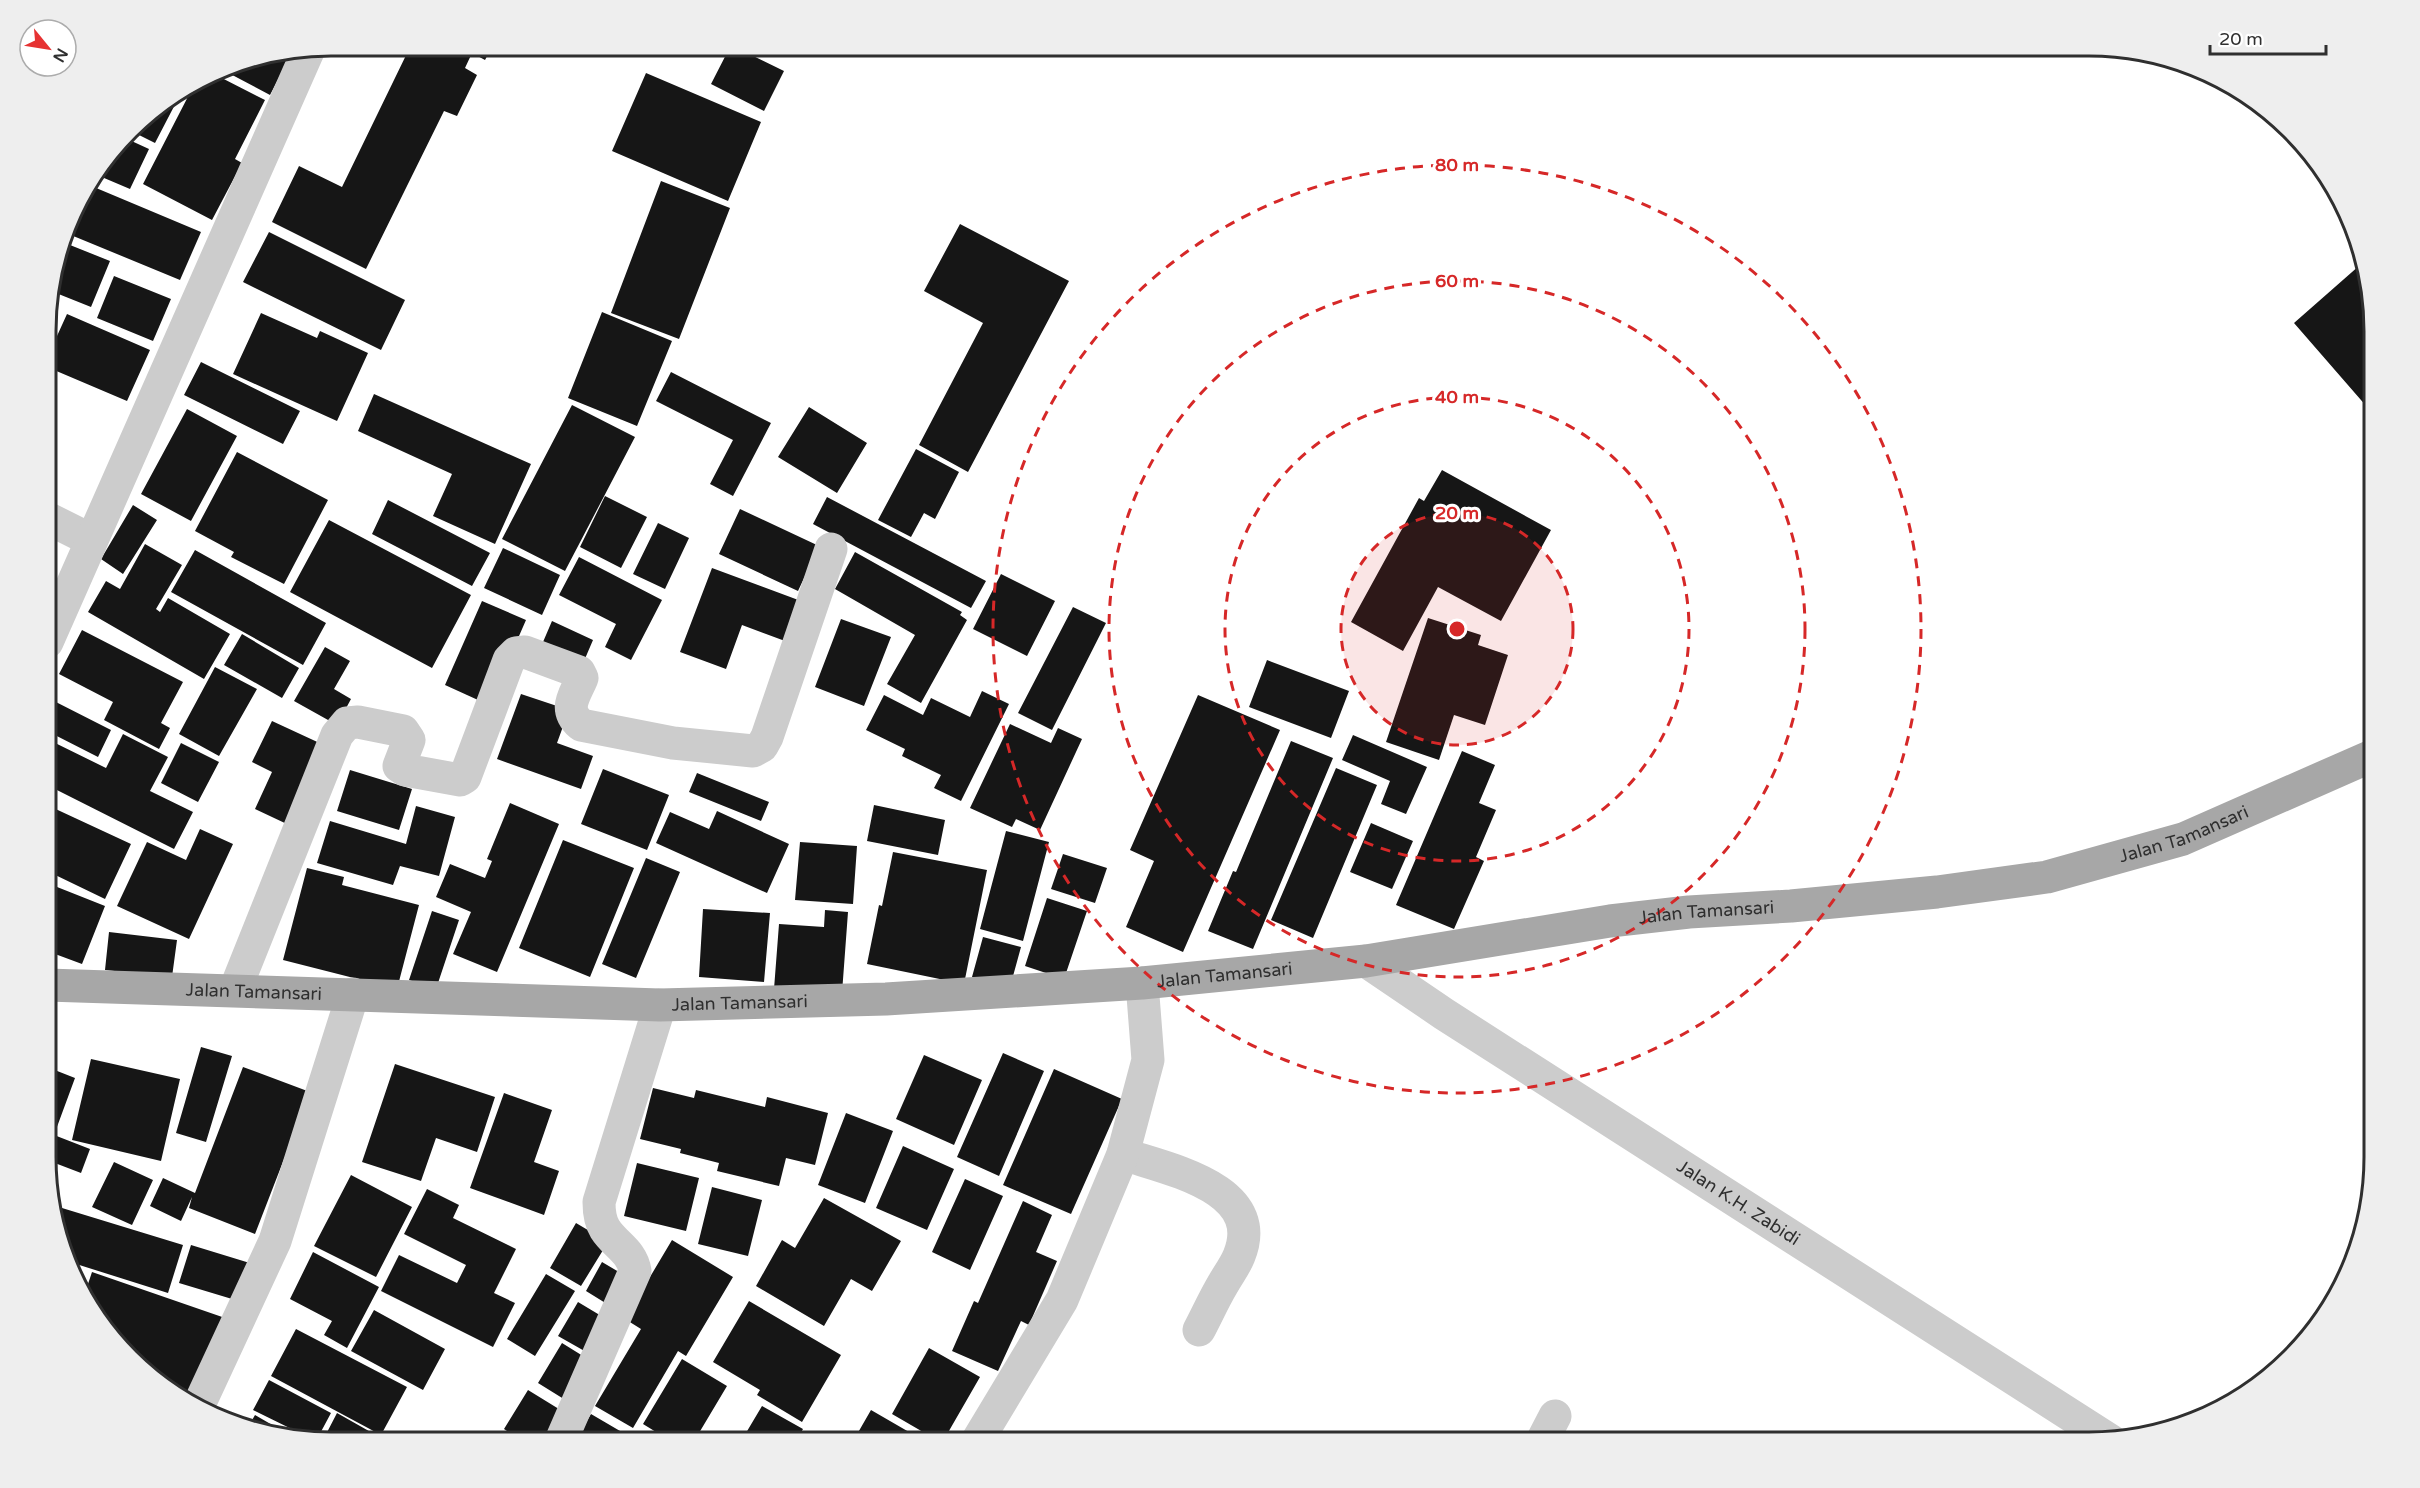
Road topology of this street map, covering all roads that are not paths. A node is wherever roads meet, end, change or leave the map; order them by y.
1 (306, 57) edge
2 (56, 522) edge
3 (91, 540) junction
4 (831, 549) dead end
5 (56, 621) edge
6 (2364, 759) edge
7 (1366, 962) junction
8 (1142, 983) junction
9 (56, 985) edge
10 (235, 990) junction
11 (353, 994) junction
12 (660, 1005) junction
13 (1123, 1154) junction
14 (1199, 1330) dead end
15 (201, 1400) edge
16 (565, 1432) edge
17 (983, 1432) edge
18 (2098, 1432) edge

1 - 3 street
2 - 3 street
3 - 5 street
4 - 10 street
6 - 7 main road, Jalan Tamansari
7 - 8 main road, Jalan Tamansari
7 - 18 street, Jalan K.H. Zabidi
8 - 12 main road, Jalan Tamansari
8 - 13 street
9 - 10 main road, Jalan Tamansari
10 - 11 main road, Jalan Tamansari
11 - 12 main road, Jalan Tamansari
11 - 15 street
12 - 16 street
13 - 14 street
13 - 17 street

